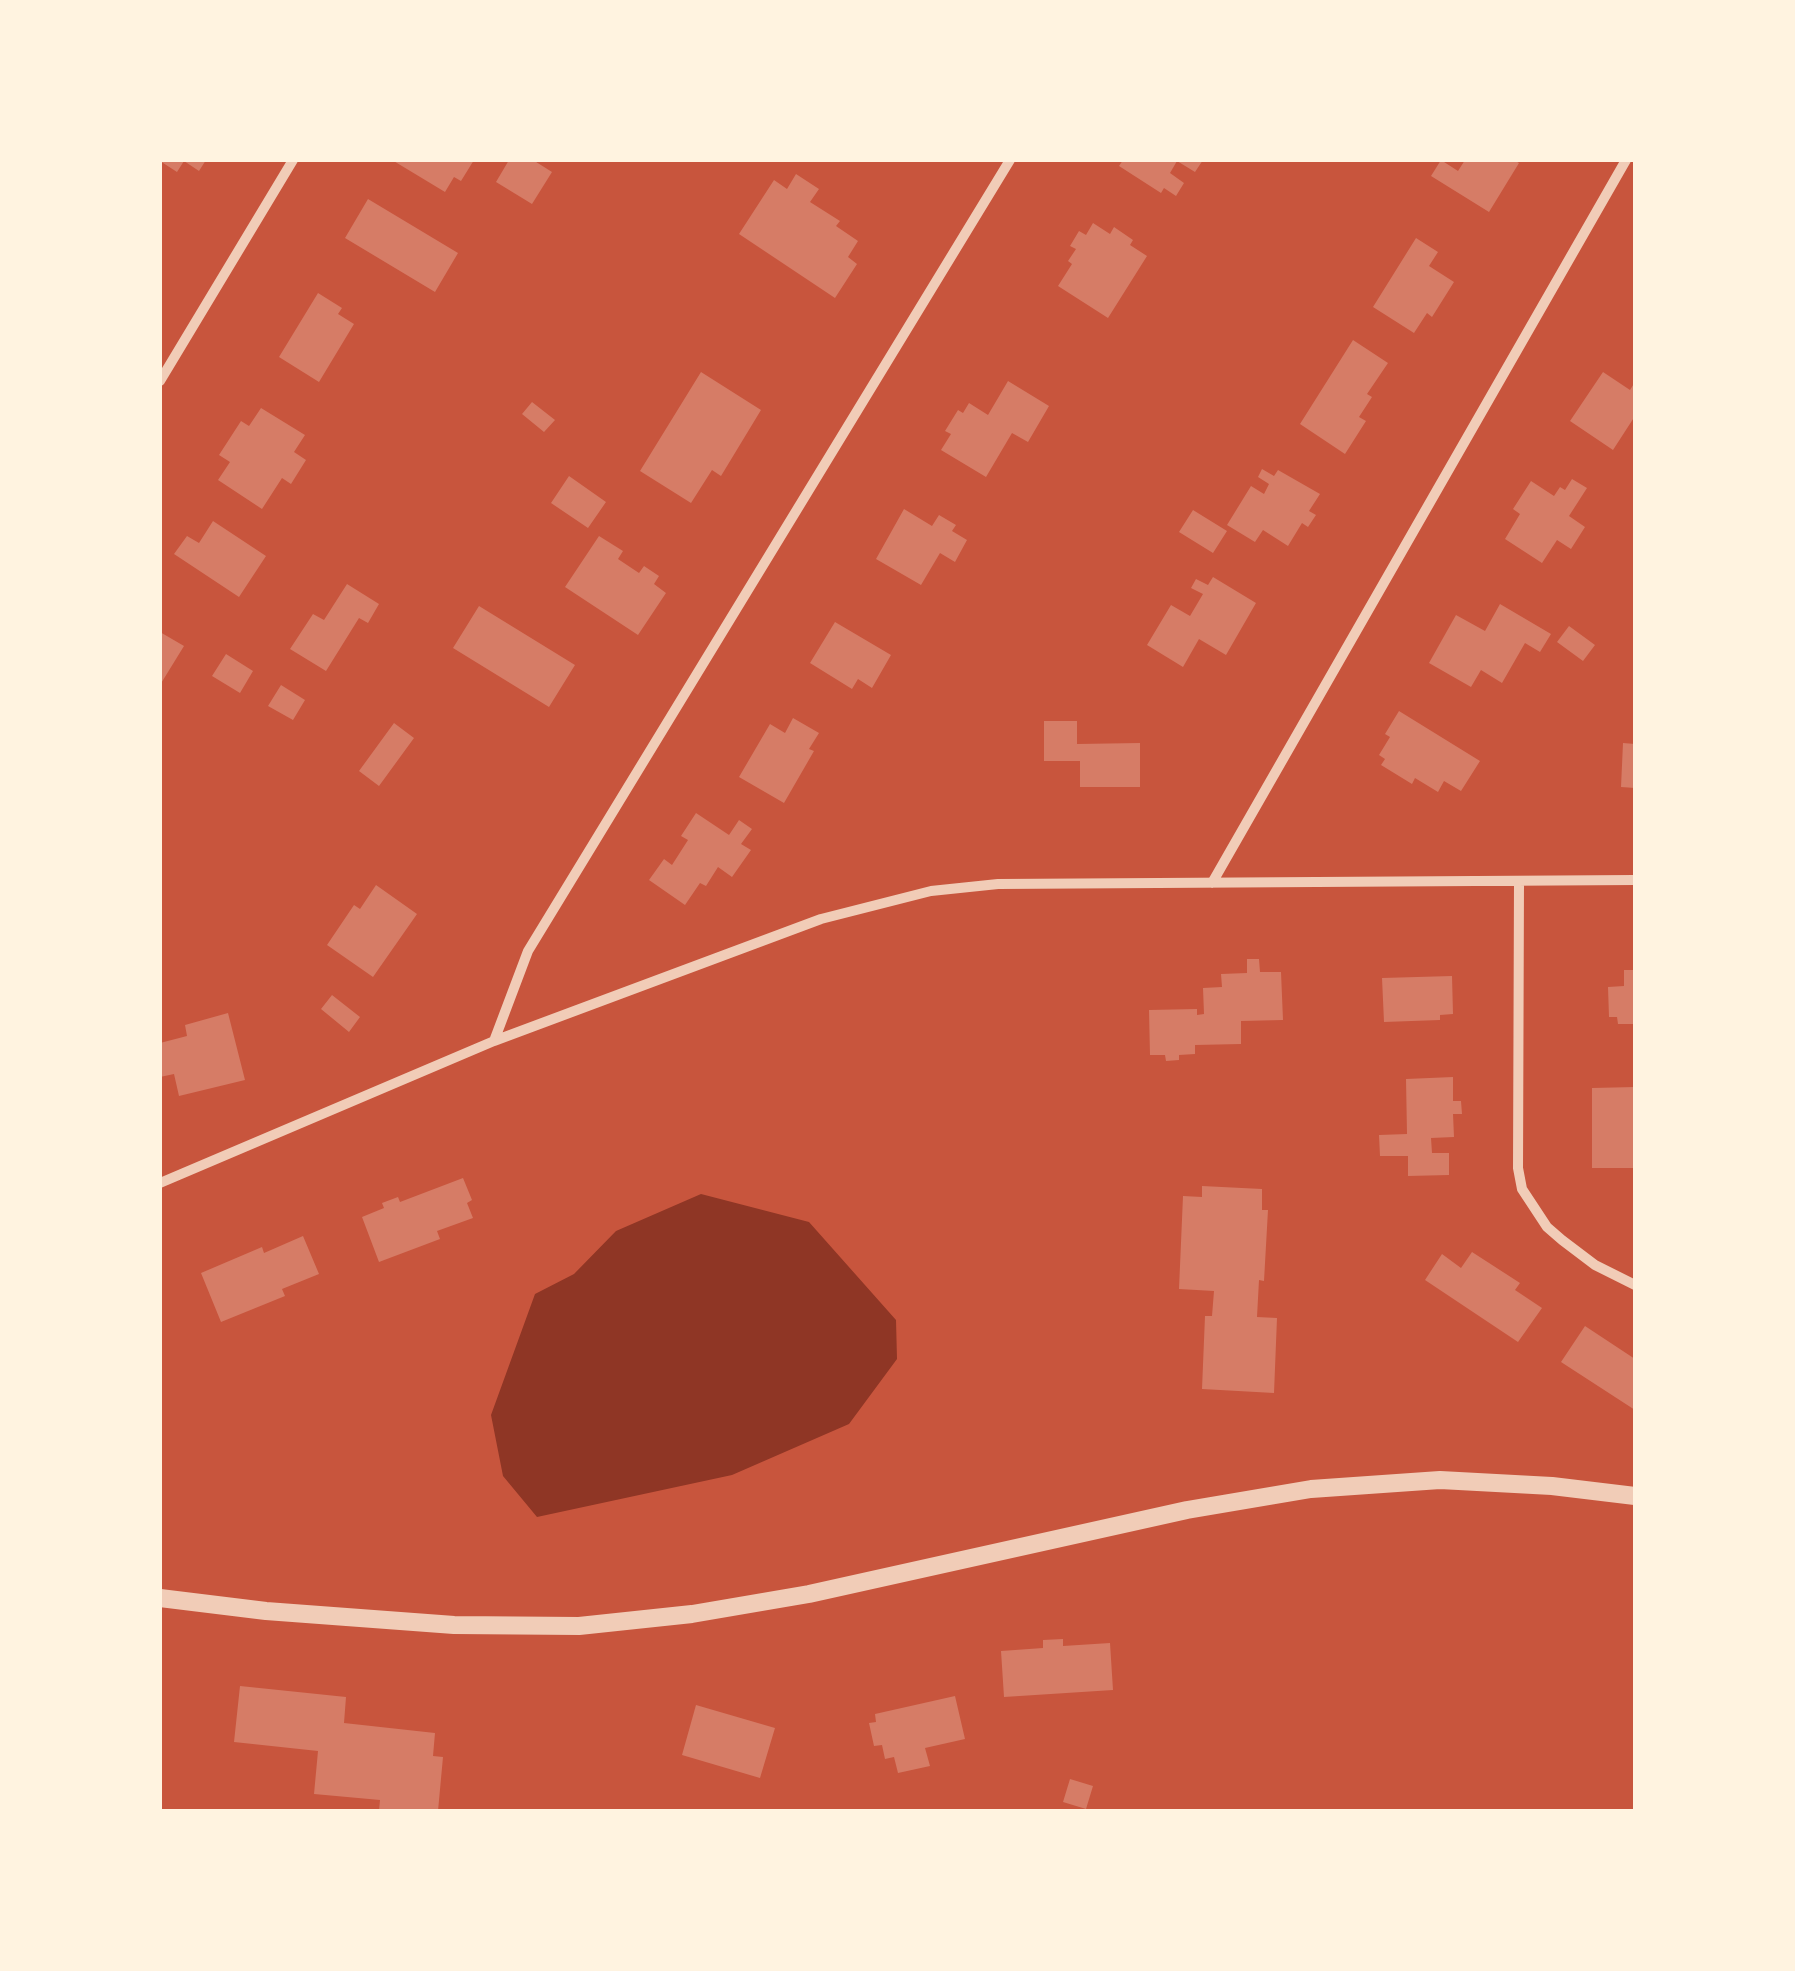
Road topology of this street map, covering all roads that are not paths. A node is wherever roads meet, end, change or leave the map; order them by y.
1 (293, 160) edge
2 (1010, 160) edge
3 (1626, 160) edge
4 (160, 382) edge
5 (1635, 880) edge
6 (1519, 881) junction
7 (1212, 883) junction
8 (494, 1041) junction
9 (160, 1183) edge
10 (1635, 1286) edge
11 (1635, 1496) edge
12 (160, 1598) edge

1 - 4 street
2 - 8 street
3 - 7 street
5 - 6 street
6 - 7 street
6 - 10 street
7 - 8 street
8 - 9 street
11 - 12 street

